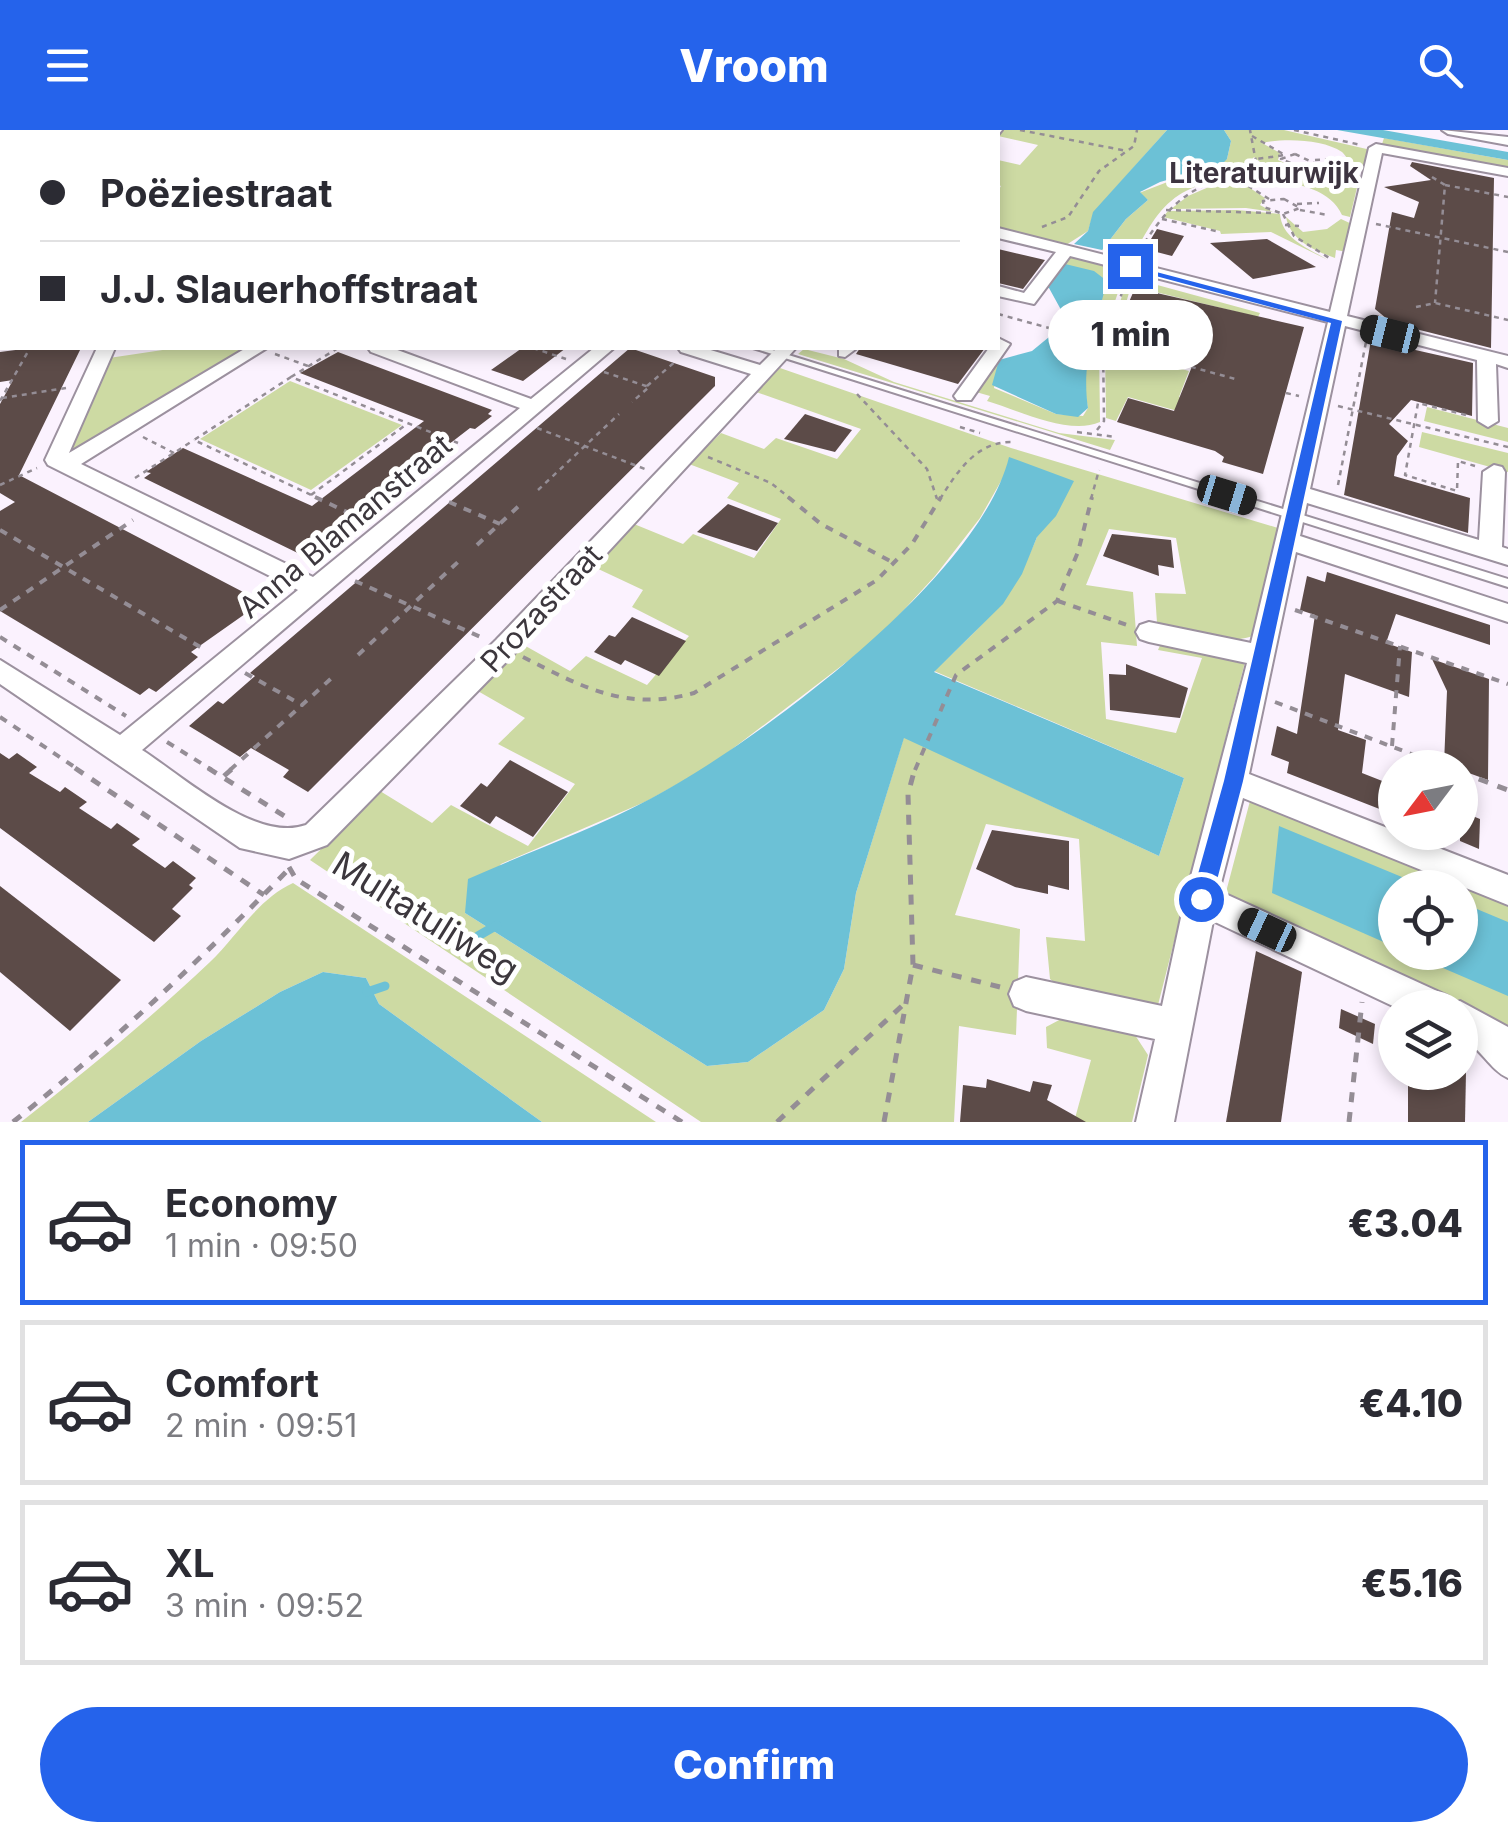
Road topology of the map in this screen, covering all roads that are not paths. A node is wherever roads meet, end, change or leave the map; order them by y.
1 (1448, 130) edge
2 (1508, 141) edge
3 (1508, 172) edge
4 (1000, 234) edge
5 (1066, 250) junction
6 (1000, 291) edge
7 (1337, 321) junction
8 (110, 350) edge
9 (382, 350) edge
10 (603, 350) edge
11 (712, 350) edge
12 (997, 350) edge
13 (266, 351) edge
14 (772, 355) edge
15 (1486, 357) junction
16 (1508, 362) edge
17 (964, 396) dead end
18 (526, 414) junction
19 (1488, 421) road end
20 (60, 463) junction
21 (1494, 472) road end
22 (1293, 517) junction
23 (1499, 554) edge
24 (1508, 583) edge
25 (316, 589) junction
26 (1508, 613) edge
27 (1149, 632) road end
28 (1259, 655) junction
29 (0, 670) edge
30 (124, 749) junction
31 (1234, 781) junction
32 (1508, 890) edge
33 (1201, 899) junction
34 (1397, 990) edge
35 (1026, 994) road end
36 (1175, 1026) junction
37 (1478, 1027) edge
38 (1508, 1060) edge
39 (1155, 1122) edge

1 - 2 street
3 - 7 street
4 - 5 street
5 - 6 street
5 - 7 street
7 - 15 street
7 - 22 street
8 - 20 street
9 - 18 street
10 - 18 street, Anna Blamanstraat
11 - 14 street
12 - 17 street
13 - 20 street
14 - 22 lane
14 - 30 street, Prozastraat
15 - 16 street
15 - 19 street
18 - 25 street, Anna Blamanstraat
20 - 25 street
21 - 23 street
22 - 23 street
22 - 24 lane
22 - 26 street
22 - 28 street
25 - 30 street, Anna Blamanstraat
27 - 28 street
28 - 31 street
29 - 30 street
31 - 32 street
31 - 33 street
33 - 34 street
33 - 36 street
35 - 36 street
36 - 39 street
37 - 38 street

